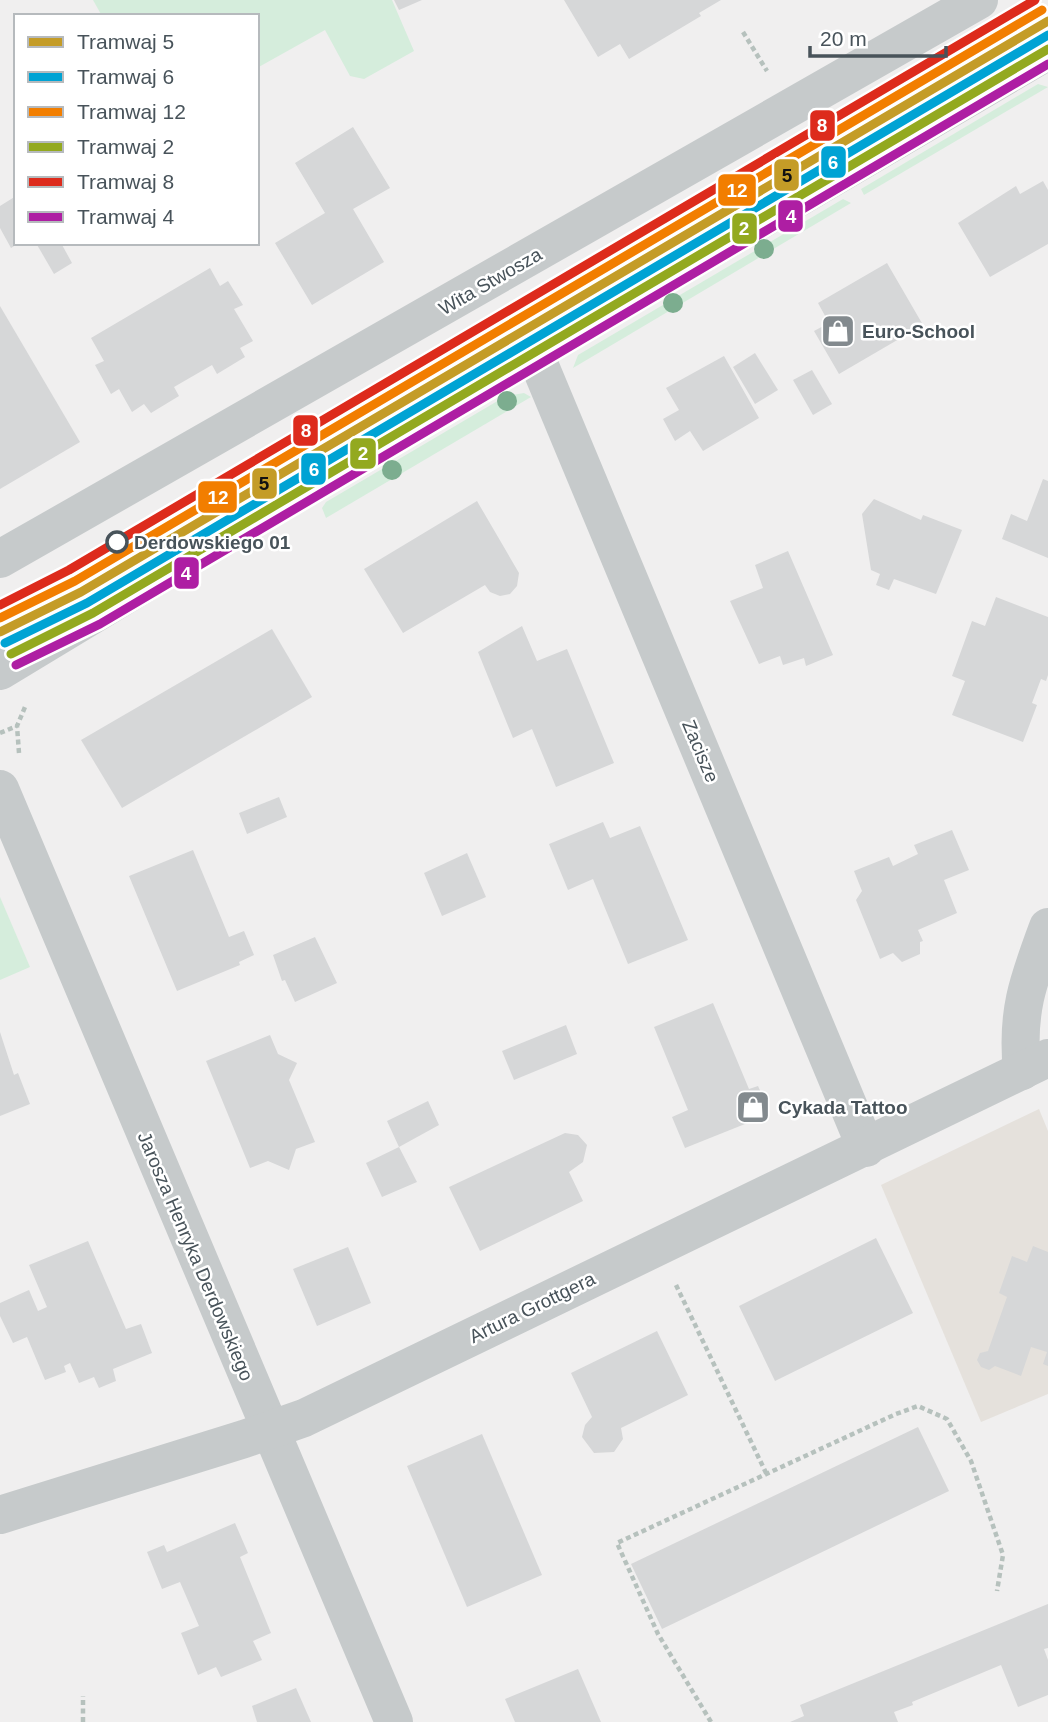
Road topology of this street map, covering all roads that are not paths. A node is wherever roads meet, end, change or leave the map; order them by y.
1 (979, 0) edge
2 (1048, 51) edge
3 (535, 354) junction
4 (0, 559) edge
5 (0, 671) edge
6 (0, 789) edge
7 (1048, 927) edge
8 (1035, 1064) edge
9 (866, 1148) junction
10 (270, 1430) junction
11 (0, 1515) edge
12 (394, 1722) edge

1 - 4 street, Wita Stwosza
2 - 3 street
3 - 5 street
3 - 9 street, Zacisze
6 - 10 street, Jarosza Henryka Derdowskiego
7 - 8 street
8 - 9 street, Artura Grottgera
9 - 10 street, Artura Grottgera
10 - 11 street, Artura Grottgera
10 - 12 street, Jarosza Henryka Derdowskiego

